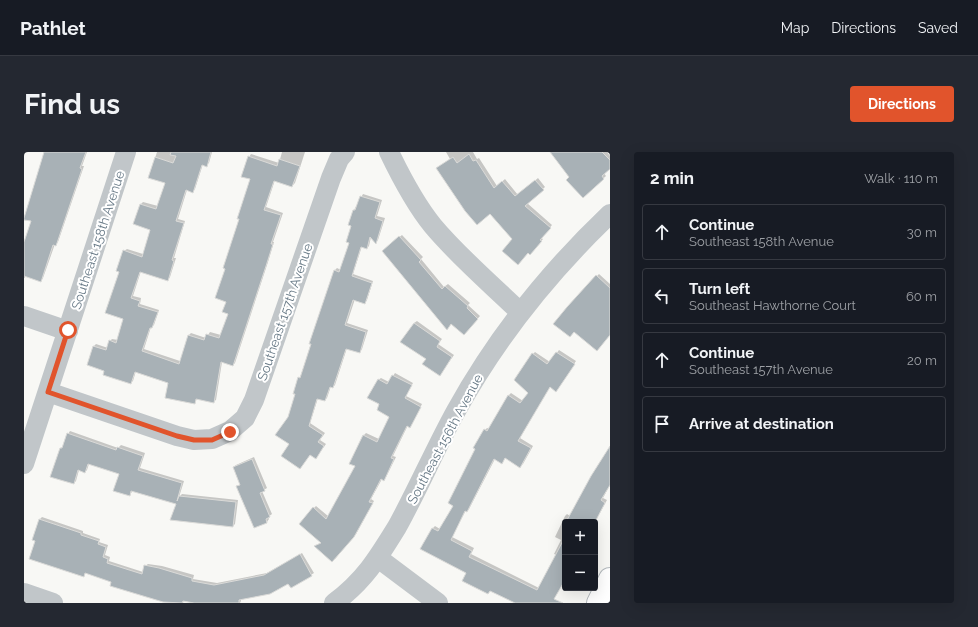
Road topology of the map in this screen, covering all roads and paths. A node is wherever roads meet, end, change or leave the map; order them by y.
1 (126, 152) edge
2 (345, 152) edge
3 (388, 152) edge
4 (610, 214) edge
5 (520, 312) junction
6 (24, 316) edge
7 (68, 330) junction
8 (48, 392) junction
9 (24, 464) edge
10 (378, 558) junction
11 (24, 594) edge
12 (53, 603) edge
13 (334, 603) edge
14 (438, 603) edge

1 - 7 street, Southeast 158th Avenue
2 - 8 street, Southeast 157th Avenue
3 - 5 street
4 - 5 street, Southeast 156th Avenue
5 - 10 street, Southeast 156th Avenue
6 - 7 street
7 - 8 street, Southeast 158th Avenue
8 - 9 street, Southeast 158th Avenue
10 - 13 street, Southeast 156th Avenue
10 - 14 street
11 - 12 street

